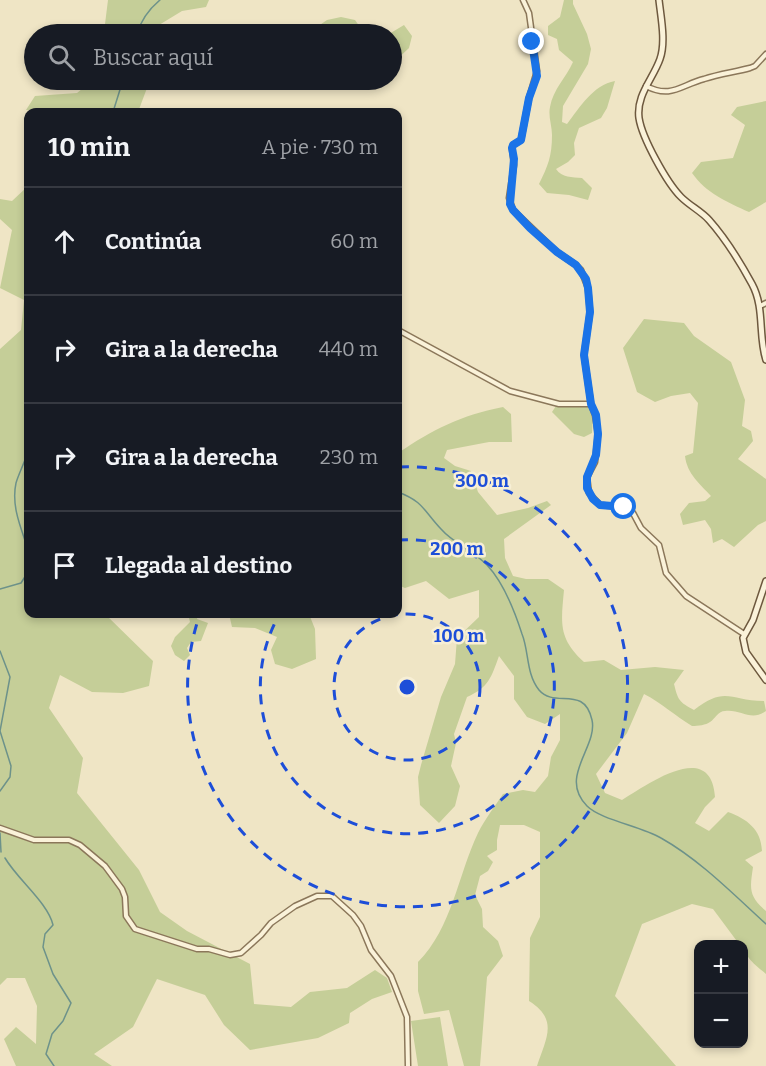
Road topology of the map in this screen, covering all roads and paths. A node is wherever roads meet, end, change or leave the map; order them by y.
1 (523, 0) edge
2 (659, 0) edge
3 (766, 54) edge
4 (646, 86) junction
5 (763, 304) edge
6 (402, 332) edge
7 (766, 360) edge
8 (591, 404) junction
9 (766, 581) edge
10 (744, 634) junction
11 (766, 680) edge
12 (0, 828) edge
13 (408, 1066) edge

1 - 8 street
2 - 4 street
3 - 4 street
4 - 5 street
5 - 7 street
6 - 8 street
8 - 10 street
9 - 10 street
10 - 11 street
12 - 13 street

